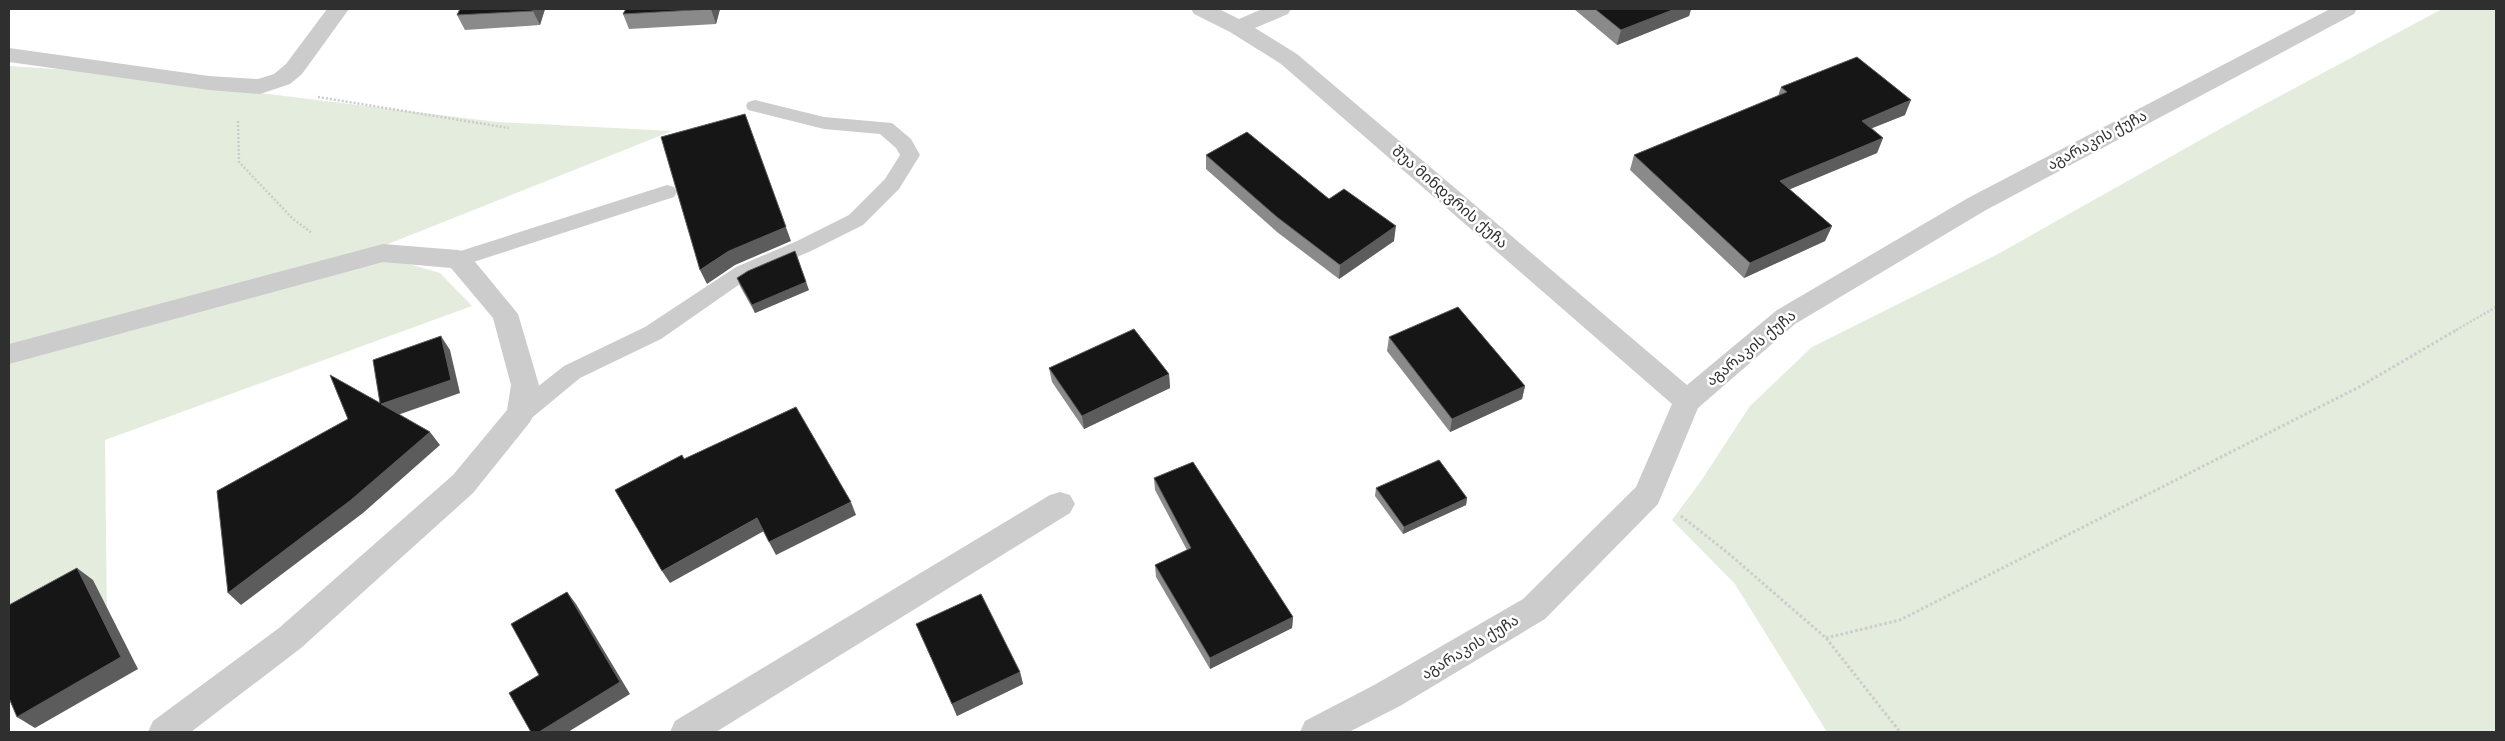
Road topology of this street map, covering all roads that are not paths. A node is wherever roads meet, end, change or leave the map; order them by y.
1 (338, 9) edge
2 (1202, 9) edge
3 (1280, 9) edge
4 (2346, 9) edge
5 (1238, 27) junction
6 (9, 55) edge
7 (755, 106) dead end
8 (667, 192) dead end
9 (458, 259) junction
10 (9, 354) edge
11 (1686, 401) junction
12 (520, 414) junction
13 (1060, 504) dead end
14 (166, 732) edge
15 (687, 732) edge
16 (1317, 732) edge

1 - 6 street
2 - 5 street, შუა მინდვრის ქუჩა
3 - 5 street
4 - 11 street, აგარაკის ქუჩა
5 - 11 street, შუა მინდვრის ქუჩა
7 - 12 lane
8 - 9 lane
9 - 10 street
9 - 12 street
11 - 16 street, აგარაკის ქუჩა
12 - 14 street
13 - 15 street

